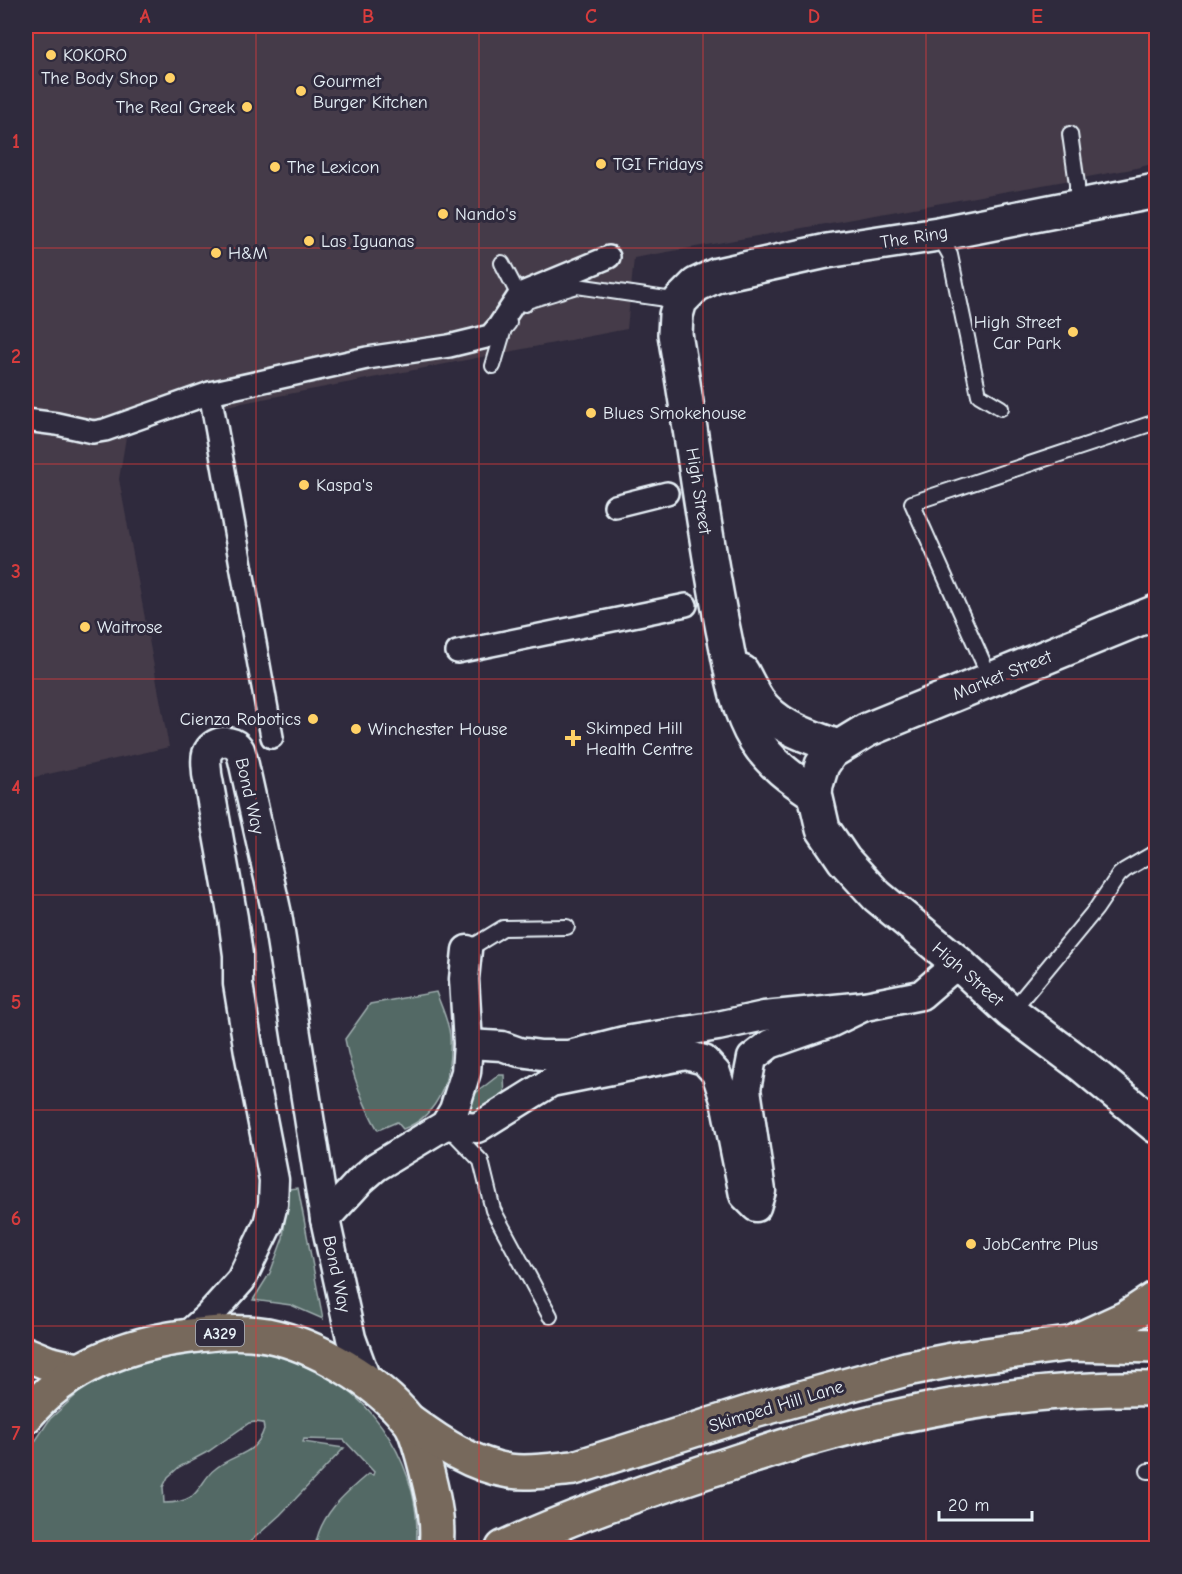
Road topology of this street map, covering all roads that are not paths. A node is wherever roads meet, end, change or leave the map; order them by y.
1 (1070, 134) dead end
2 (1156, 191) edge
3 (1077, 206) junction
4 (938, 234) junction
5 (609, 256) dead end
6 (502, 262) dead end
7 (523, 297) junction
8 (680, 301) junction
9 (493, 366) dead end
10 (210, 393) junction
11 (1001, 408) dead end
12 (26, 420) edge
13 (1156, 422) edge
14 (667, 493) dead end
15 (615, 506) dead end
16 (686, 605) dead end
17 (1156, 612) edge
18 (726, 644) junction
19 (457, 652) dead end
20 (991, 680) junction
21 (272, 738) dead end
22 (844, 744) junction
23 (815, 794) junction
24 (1156, 852) edge
25 (233, 918) junction
26 (567, 927) dead end
27 (282, 945) junction
28 (467, 950) joint
29 (958, 963) junction
30 (865, 1006) junction
31 (1011, 1012) junction
32 (468, 1044) junction
33 (445, 1125) junction
34 (1156, 1126) edge
35 (325, 1219) junction
36 (1156, 1298) edge
37 (550, 1316) dead end
38 (186, 1336) junction
39 (1068, 1344) junction
40 (1156, 1346) edge
41 (26, 1354) edge
42 (78, 1370) junction
43 (367, 1382) junction
44 (1156, 1389) edge
45 (26, 1416) edge
46 (411, 1422) junction
47 (436, 1548) edge
48 (503, 1548) edge

1 - 3 lane
2 - 3 street, The Ring
3 - 4 street, The Ring
4 - 8 street, The Ring
4 - 11 lane
5 - 7 street
6 - 7 lane
7 - 8 lane
7 - 9 lane
7 - 10 street
8 - 18 street, High Street
10 - 12 street
10 - 21 street
13 - 20 lane
14 - 15 street
16 - 19 street
17 - 20 street, Market Street
18 - 22 street, High Street
18 - 23 street, High Street
20 - 22 street, Market Street
22 - 23 street, High Street
23 - 29 street, High Street
24 - 31 lane
25 - 27 street
25 - 27 street, Bond Way
25 - 38 street, Bond Way
26 - 28 lane
27 - 35 street, Bond Way
28 - 32 street
29 - 30 street
29 - 31 street, High Street
30 - 32 street
30 - 33 street
31 - 34 street, High Street
32 - 33 street
33 - 35 street
33 - 37 lane
35 - 43 street, Bond Way
36 - 39 main road
38 - 42 main road, A329
38 - 43 main road, A329
39 - 40 main road, Skimped Hill Lane
39 - 46 main road, Skimped Hill Lane
41 - 42 main road
42 - 45 main road, A329
43 - 46 main road, A329
44 - 48 main road
46 - 47 main road

